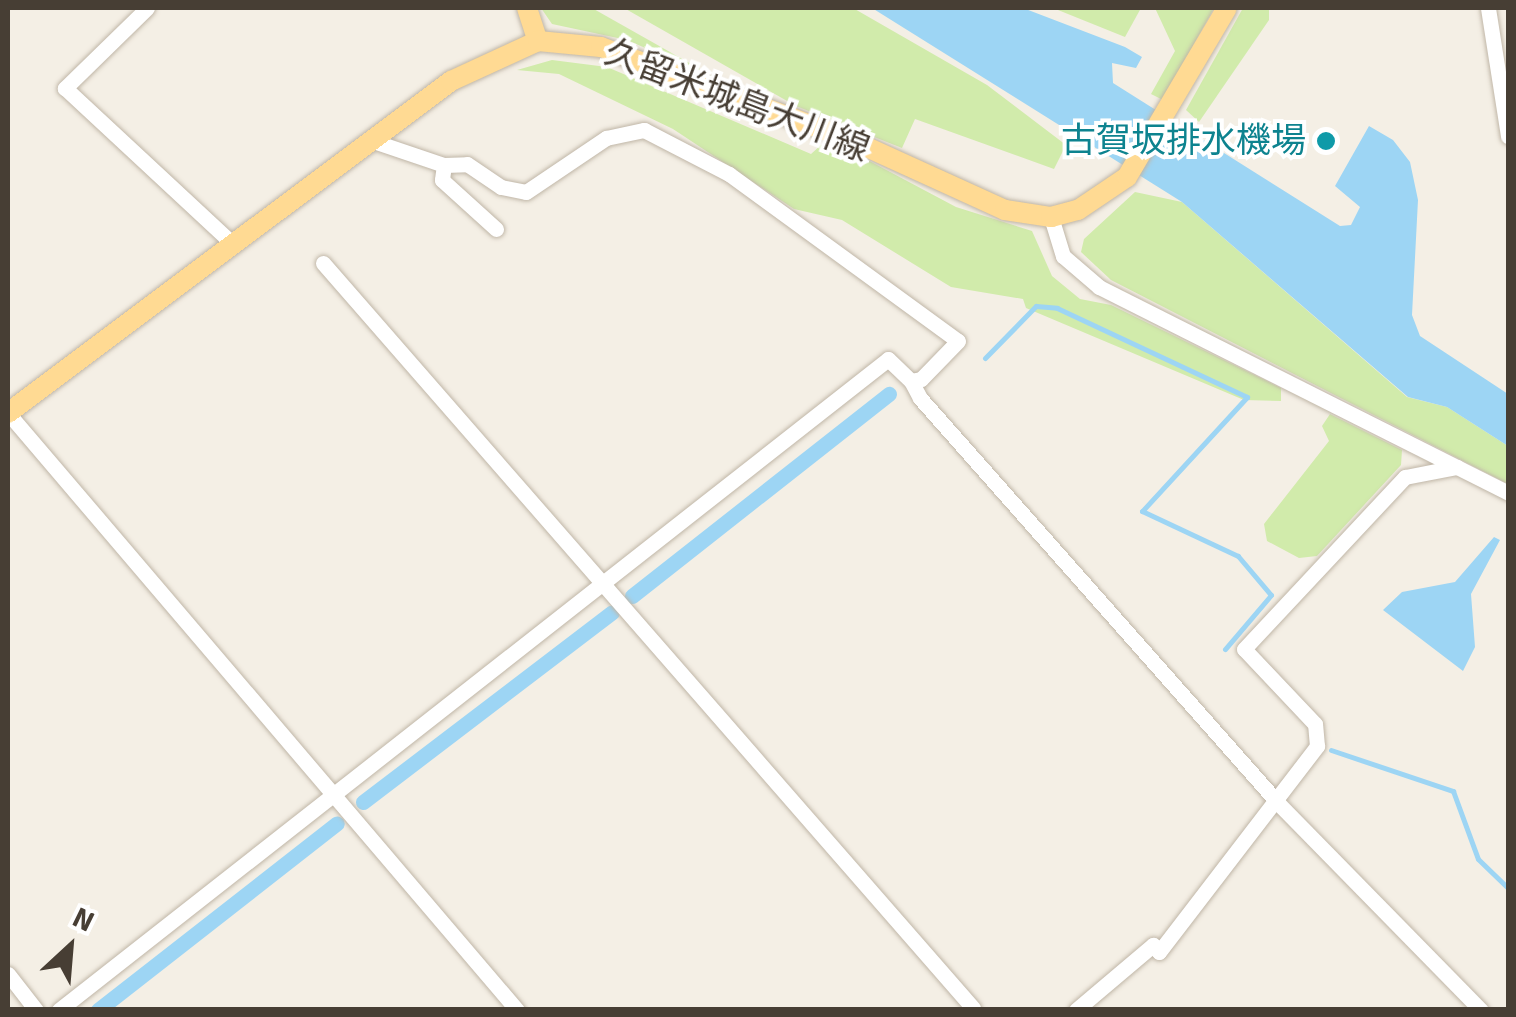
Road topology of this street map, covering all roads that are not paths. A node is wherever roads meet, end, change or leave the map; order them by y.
1 (148, 8) edge
2 (527, 8) edge
3 (1226, 8) edge
4 (1488, 8) edge
5 (538, 41) junction
6 (1508, 136) edge
7 (370, 140) junction
8 (444, 165) junction
9 (1051, 217) junction
10 (496, 229) dead end
11 (234, 245) junction
12 (323, 263) dead end
13 (911, 380) junction
14 (8, 413) edge
15 (1458, 467) junction
16 (1508, 494) edge
17 (605, 582) junction
18 (334, 796) junction
19 (1278, 803) junction
20 (8, 974) edge
21 (973, 1009) edge
22 (36, 1010) edge
23 (59, 1010) edge
24 (517, 1010) edge
25 (1076, 1010) edge
26 (1481, 1010) edge

1 - 11 street
2 - 5 main road
3 - 9 main road
4 - 6 street
5 - 7 main road
5 - 9 main road, 久留米城島大川線
7 - 8 street
7 - 11 main road
8 - 10 street
8 - 13 street
9 - 15 street
11 - 14 main road
12 - 17 street
13 - 17 street
13 - 19 street
14 - 18 street
15 - 16 street
15 - 19 street
17 - 18 street
17 - 21 street
18 - 23 street
18 - 24 street
19 - 25 street
19 - 26 street
20 - 22 street

